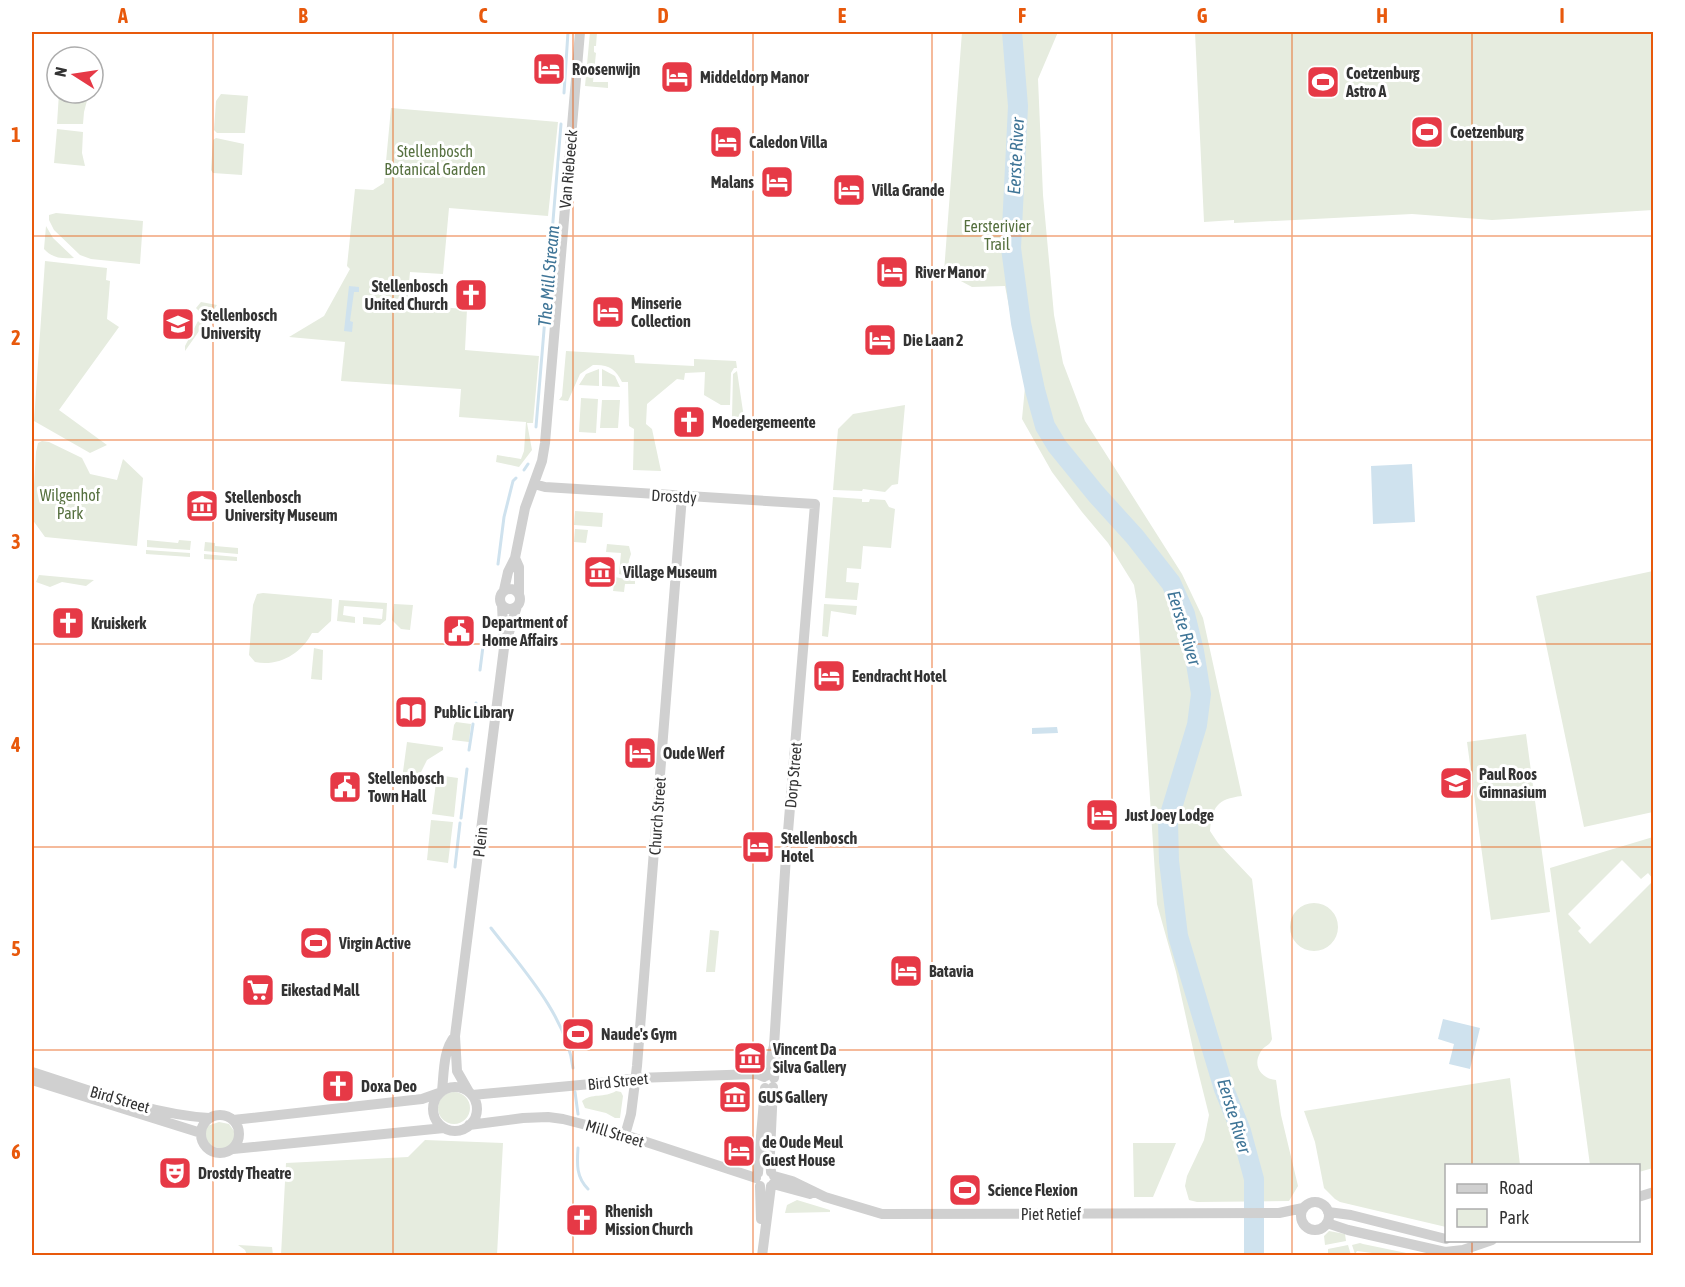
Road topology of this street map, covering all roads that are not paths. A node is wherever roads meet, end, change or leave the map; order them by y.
1 (580, 32) edge
2 (534, 484) junction
3 (682, 496) junction
4 (815, 504) joint
5 (515, 558) junction
6 (504, 590) junction
7 (519, 594) junction
8 (502, 605) junction
9 (517, 606) junction
10 (504, 648) junction
11 (455, 1036) junction
12 (32, 1072) edge
13 (636, 1078) junction
14 (32, 1080) edge
15 (768, 1081) junction
16 (440, 1092) junction
17 (471, 1093) junction
18 (209, 1118) junction
19 (233, 1120) junction
20 (469, 1125) junction
21 (444, 1128) junction
22 (201, 1133) junction
23 (625, 1135) junction
24 (233, 1149) junction
25 (766, 1179) junction
26 (1304, 1208) junction
27 (1328, 1212) junction
28 (1279, 1213) junction
29 (1302, 1221) junction
30 (1327, 1223) junction
31 (1445, 1239) edge
32 (1486, 1242) edge
33 (762, 1256) edge

1 - 2 street, Van Riebeeck
2 - 3 street, Drostdy
2 - 5 street
3 - 4 street, Drostdy
3 - 13 street, Church Street
4 - 15 street, Dorp Street
5 - 6 street
5 - 7 street
6 - 7 street
6 - 8 street
7 - 9 street
8 - 9 street
8 - 10 street, Plein
9 - 10 street, Plein
10 - 11 street, Plein
11 - 16 street, Plein
11 - 17 street, Plein
12 - 18 street, Bird Street
13 - 15 street, Bird Street
13 - 17 street, Bird Street
13 - 23 street, Church Street
14 - 22 street, Bird Street
15 - 25 street, Dorp Street
16 - 17 street
16 - 19 street
16 - 21 street
17 - 20 street
18 - 19 street
18 - 22 street
19 - 24 street
20 - 21 street
20 - 23 street, Mill Street
21 - 24 street
22 - 24 street
23 - 25 street, Mill Street
25 - 28 street, Piet Retief
25 - 33 street, Dorp Street
26 - 27 street
26 - 28 street, Piet Retief
26 - 29 street
27 - 30 street
27 - 31 street
28 - 29 street, Piet Retief
29 - 30 street
30 - 32 street

